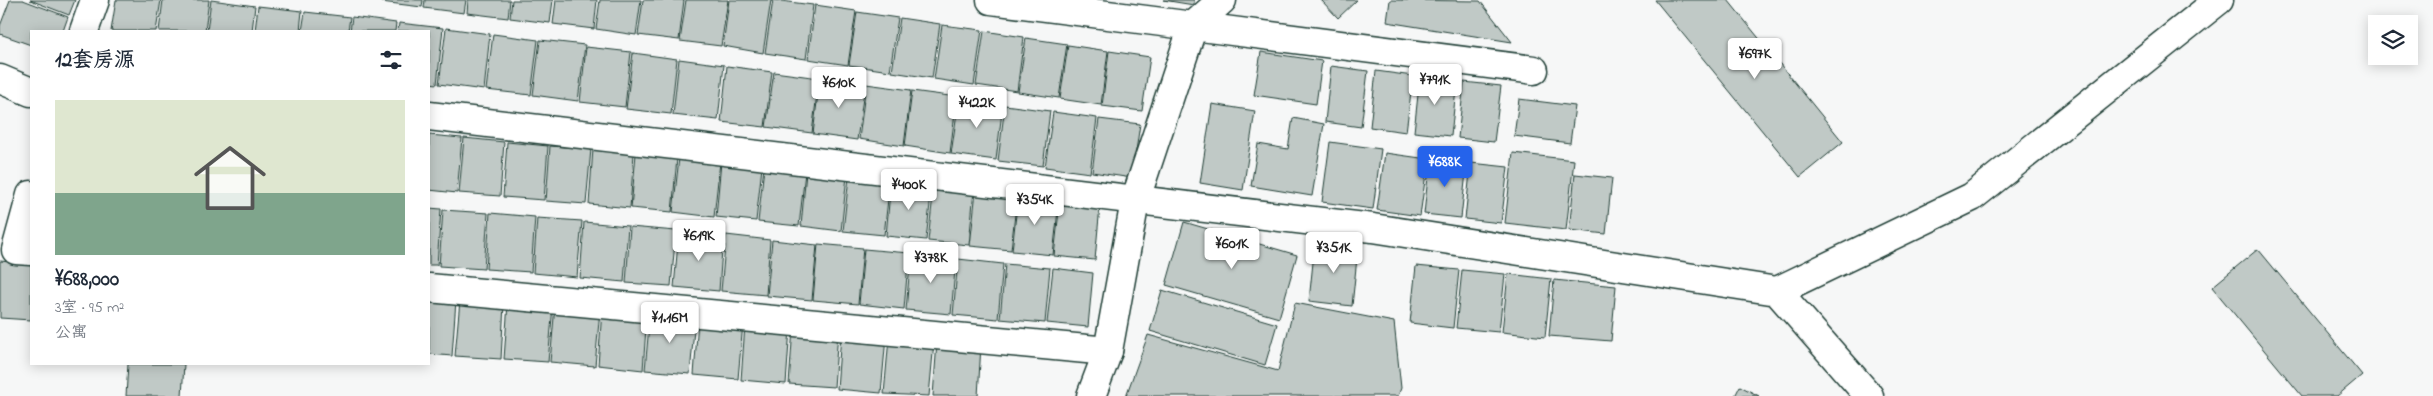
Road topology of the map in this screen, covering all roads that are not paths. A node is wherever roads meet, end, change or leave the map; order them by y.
1 (95, 0) edge
2 (991, 0) edge
3 (1222, 0) edge
4 (2220, 0) edge
5 (1192, 26) junction
6 (84, 30) edge
7 (1534, 70) dead end
8 (0, 79) edge
9 (30, 92) edge
10 (430, 116) edge
11 (30, 199) edge
12 (1135, 201) junction
13 (30, 251) edge
14 (430, 288) edge
15 (1777, 291) junction
16 (1108, 351) junction
17 (1091, 396) edge
18 (1868, 396) edge

1 - 6 street
2 - 5 street
3 - 5 street
4 - 15 street
5 - 7 street
5 - 12 street
8 - 9 street
10 - 12 street
11 - 13 street
12 - 15 street
12 - 16 street
14 - 16 street
15 - 18 street
16 - 17 street

